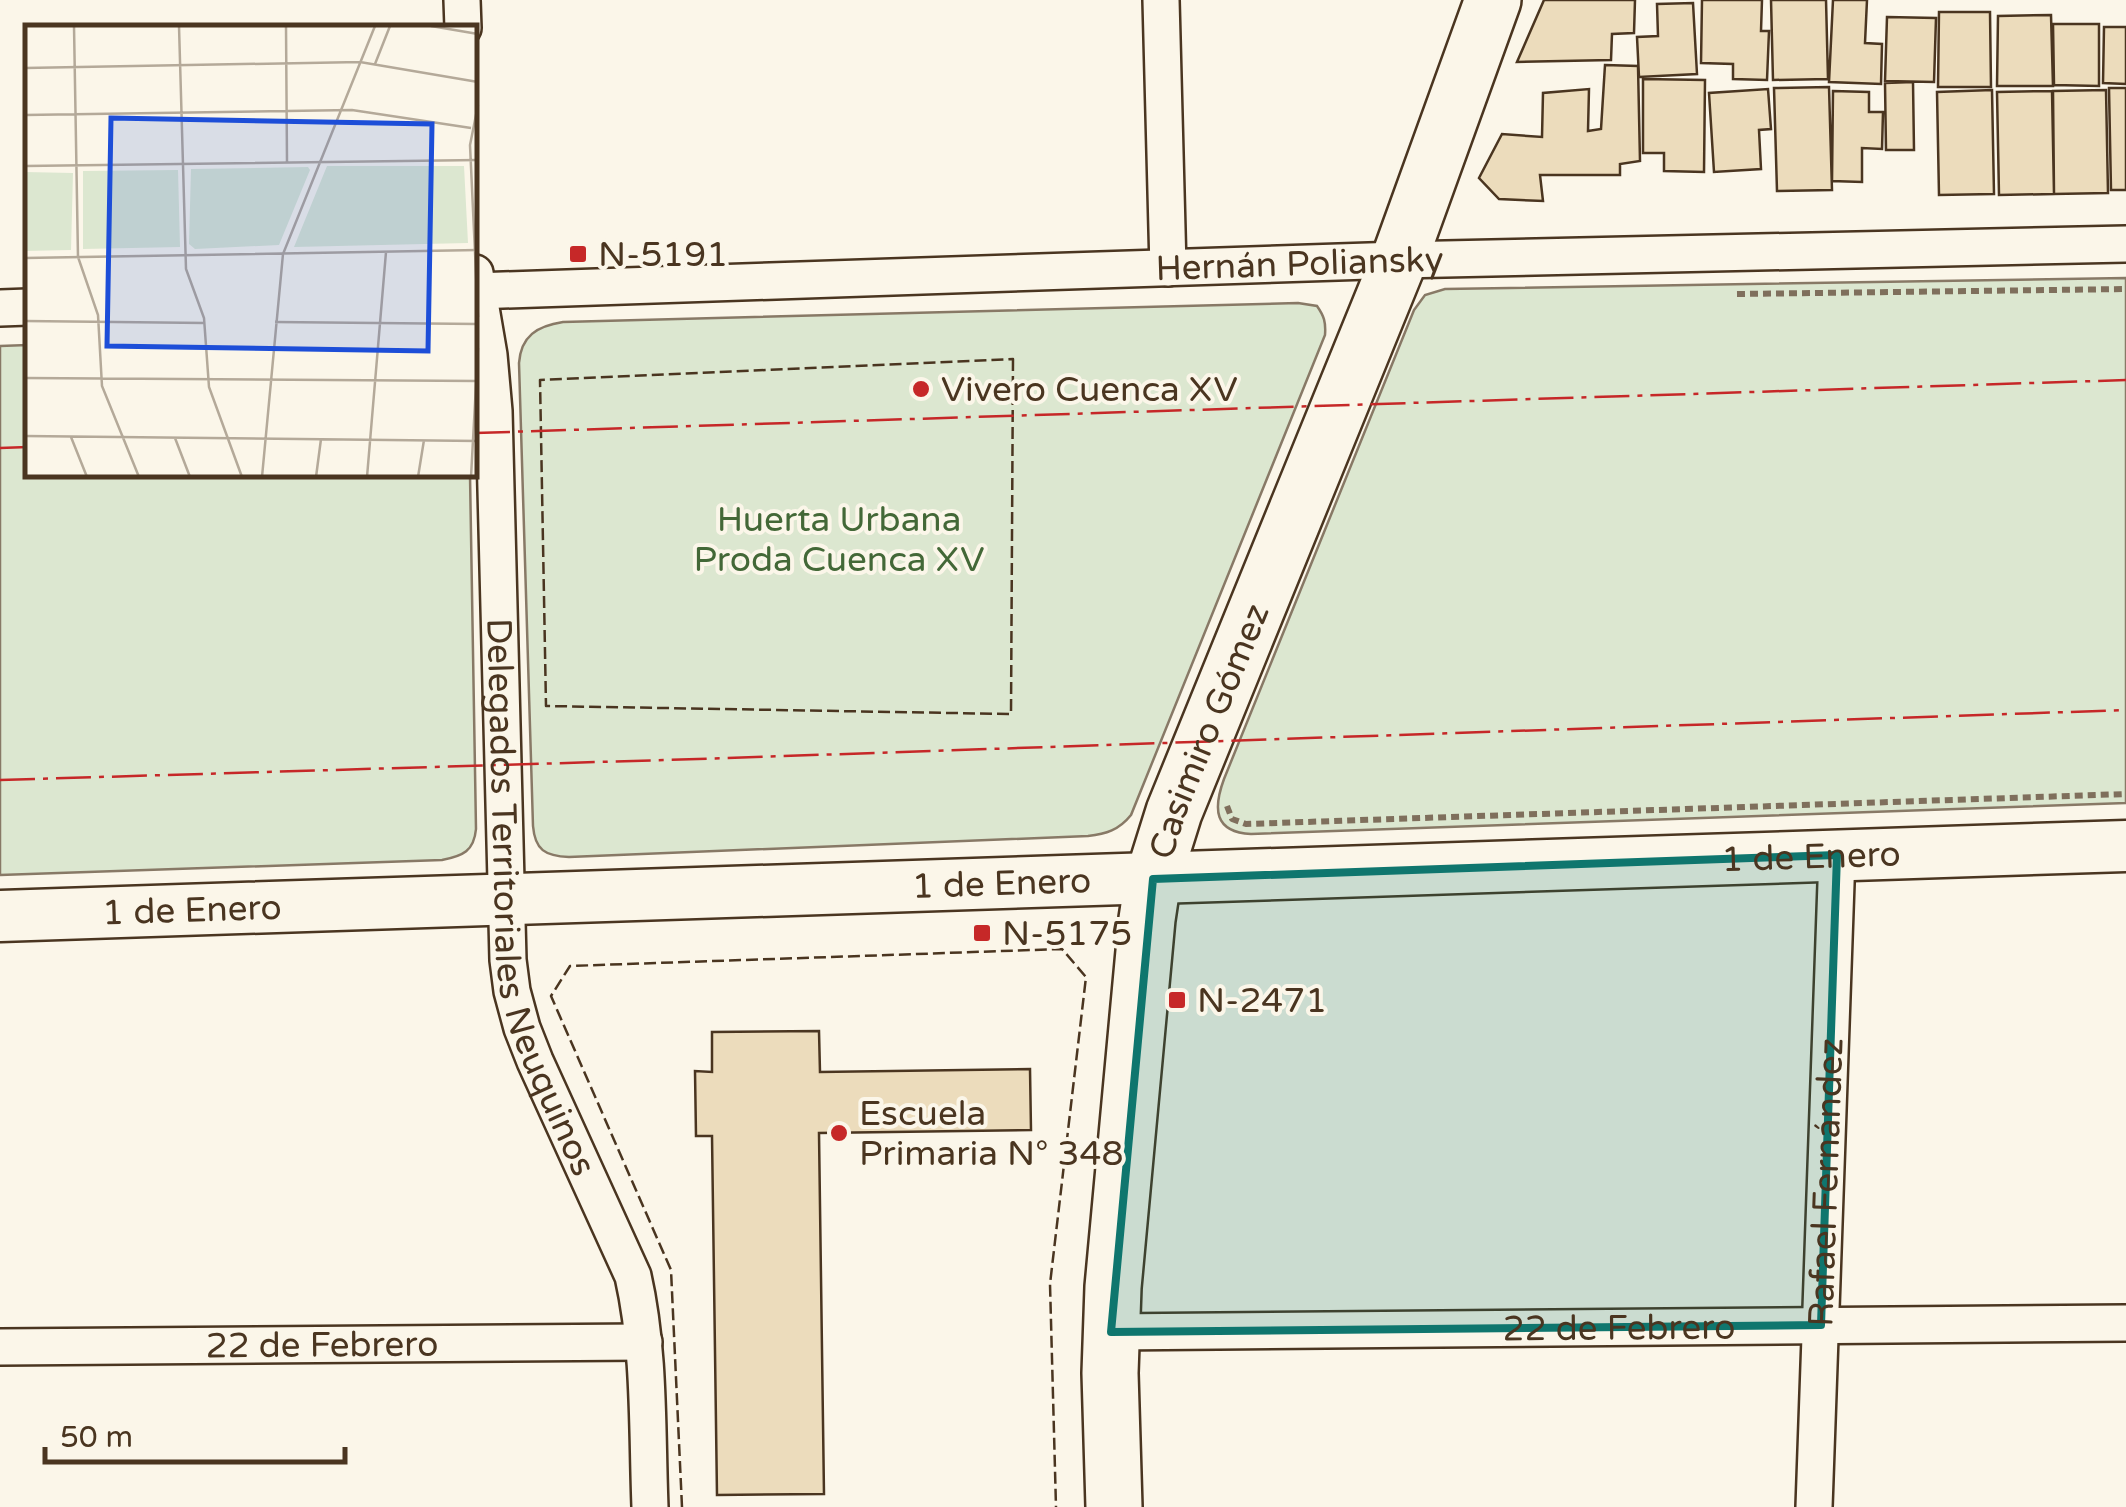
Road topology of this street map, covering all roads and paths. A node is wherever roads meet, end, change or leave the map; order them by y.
1 (462, 0) edge
2 (1161, 0) edge
3 (1493, 0) edge
4 (463, 25) edge
5 (2126, 244) edge
6 (1399, 260) junction
7 (1168, 268) junction
8 (478, 285) edge
9 (2126, 289) edge
10 (1726, 294) dead end
11 (478, 296) edge
12 (25, 307) edge
13 (0, 308) edge
14 (2126, 794) edge
15 (1228, 800) dead end
16 (2126, 846) edge
17 (1837, 855) junction
18 (1153, 879) junction
19 (506, 900) junction
20 (0, 916) edge
21 (2126, 1323) edge
22 (1821, 1326) junction
23 (1111, 1332) junction
24 (644, 1342) junction
25 (0, 1347) edge
26 (650, 1507) edge
27 (1114, 1507) edge
28 (1814, 1507) edge

1 - 4 street
2 - 7 street
3 - 6 main road, Casimiro Gómez
5 - 6 street, Hernán Poliansky
6 - 7 street, Hernán Poliansky
6 - 18 main road, Casimiro Gómez
7 - 8 street, Hernán Poliansky
9 - 10 path
11 - 19 street, Delegados Territoriales Neuquinos
12 - 13 street
14 - 15 path
16 - 17 main road, 1 de Enero
17 - 18 main road, 1 de Enero
17 - 22 street, Rafael Fernández
18 - 19 main road, 1 de Enero
18 - 23 main road, Casimiro Gómez
19 - 20 main road, 1 de Enero
19 - 24 street, Delegados Territoriales Neuquinos
21 - 22 street, 22 de Febrero
22 - 23 street, 22 de Febrero
22 - 28 street, Rafael Fernández
23 - 27 main road, Casimiro Gómez
24 - 25 street, 22 de Febrero
24 - 26 street, Delegados Territoriales Neuquinos

